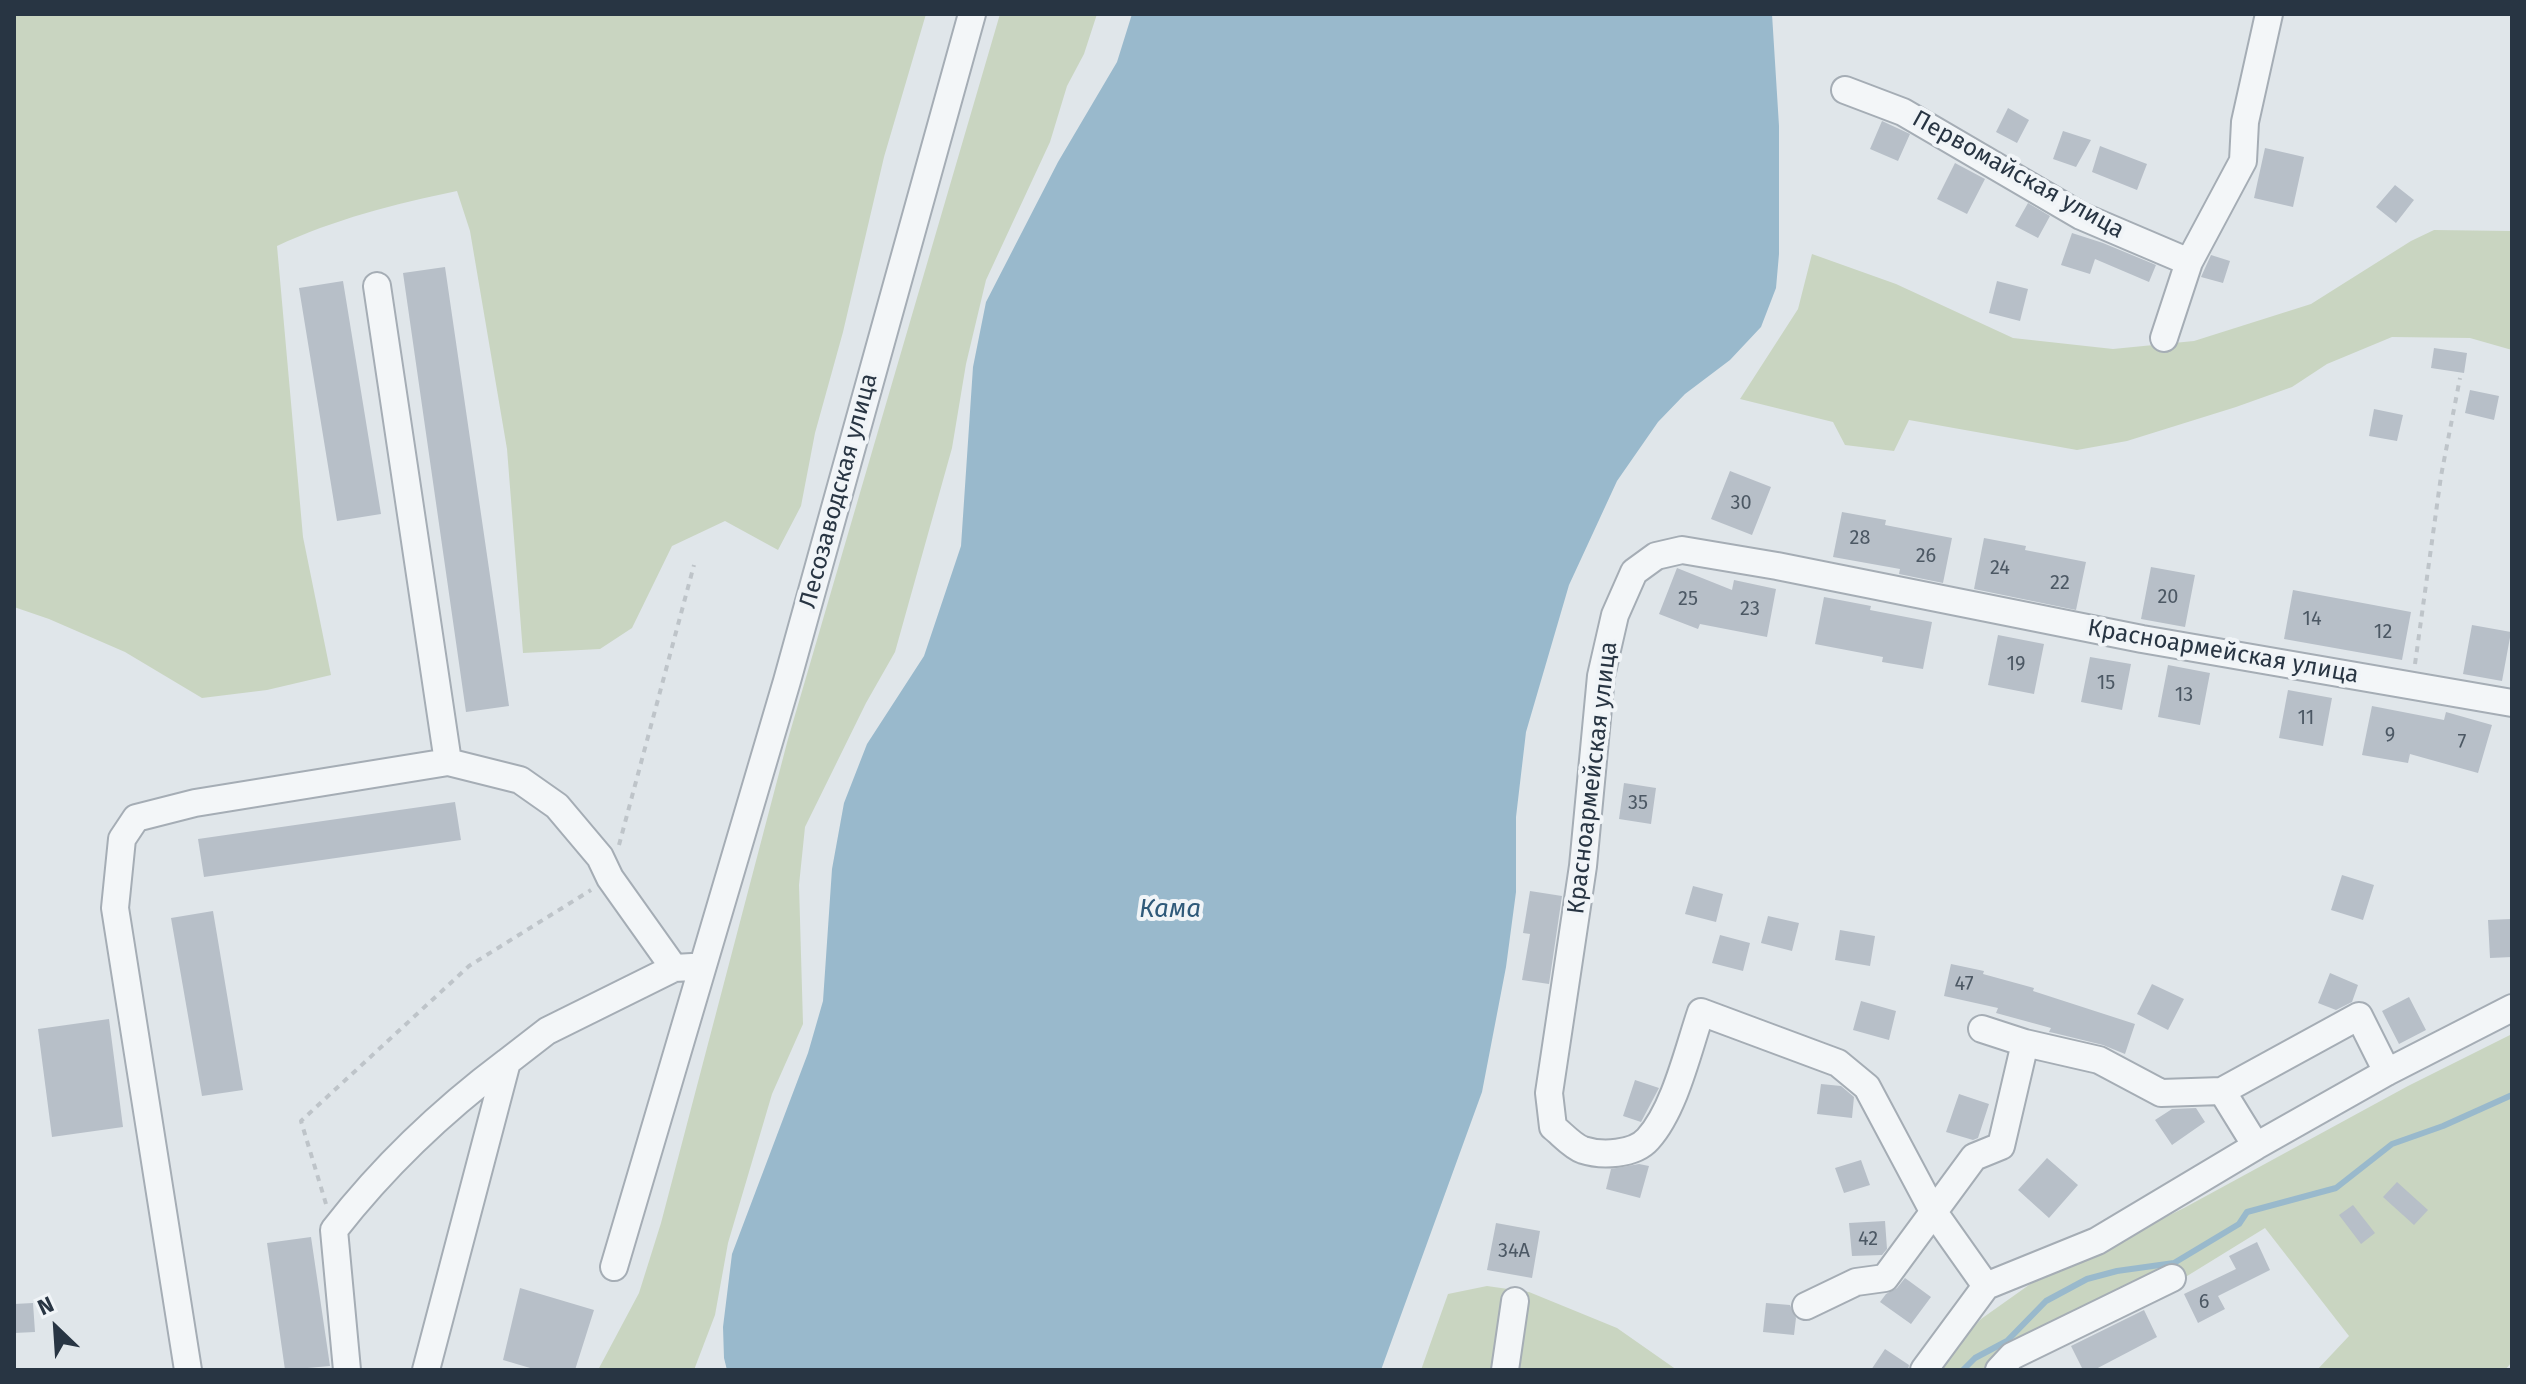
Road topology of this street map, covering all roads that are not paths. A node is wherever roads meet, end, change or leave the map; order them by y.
1 (972, 14) edge
2 (2269, 14) edge
3 (1845, 90) dead end
4 (2189, 262) junction
5 (377, 286) dead end
6 (2164, 338) dead end
7 (2512, 703) edge
8 (448, 762) junction
9 (703, 967) junction
10 (674, 968) junction
11 (2512, 1008) edge
12 (1982, 1029) dead end
13 (2025, 1043) junction
14 (507, 1062) junction
15 (2387, 1072) junction
16 (2222, 1091) junction
17 (2256, 1146) junction
18 (1933, 1211) junction
19 (614, 1267) dead end
20 (2172, 1278) dead end
21 (1986, 1286) junction
22 (1515, 1301) dead end
23 (1806, 1306) dead end
24 (188, 1370) edge
25 (347, 1370) edge
26 (426, 1370) edge
27 (1505, 1370) edge
28 (1924, 1370) edge
29 (1999, 1370) edge

1 - 9 street, Лесозаводская улица
2 - 4 street
3 - 4 street, Первомайская улица
4 - 6 street
5 - 8 street
7 - 18 street, Красноармейская улица
8 - 10 street
8 - 24 street
9 - 10 street
9 - 19 street, Лесозаводская улица
10 - 14 street
11 - 15 street
12 - 13 street
13 - 16 street
13 - 18 street
14 - 25 street
14 - 26 street
15 - 16 street
15 - 17 street
16 - 17 street
17 - 21 street
18 - 21 street, Красноармейская улица
18 - 23 street
20 - 29 street
21 - 28 street
22 - 27 street

